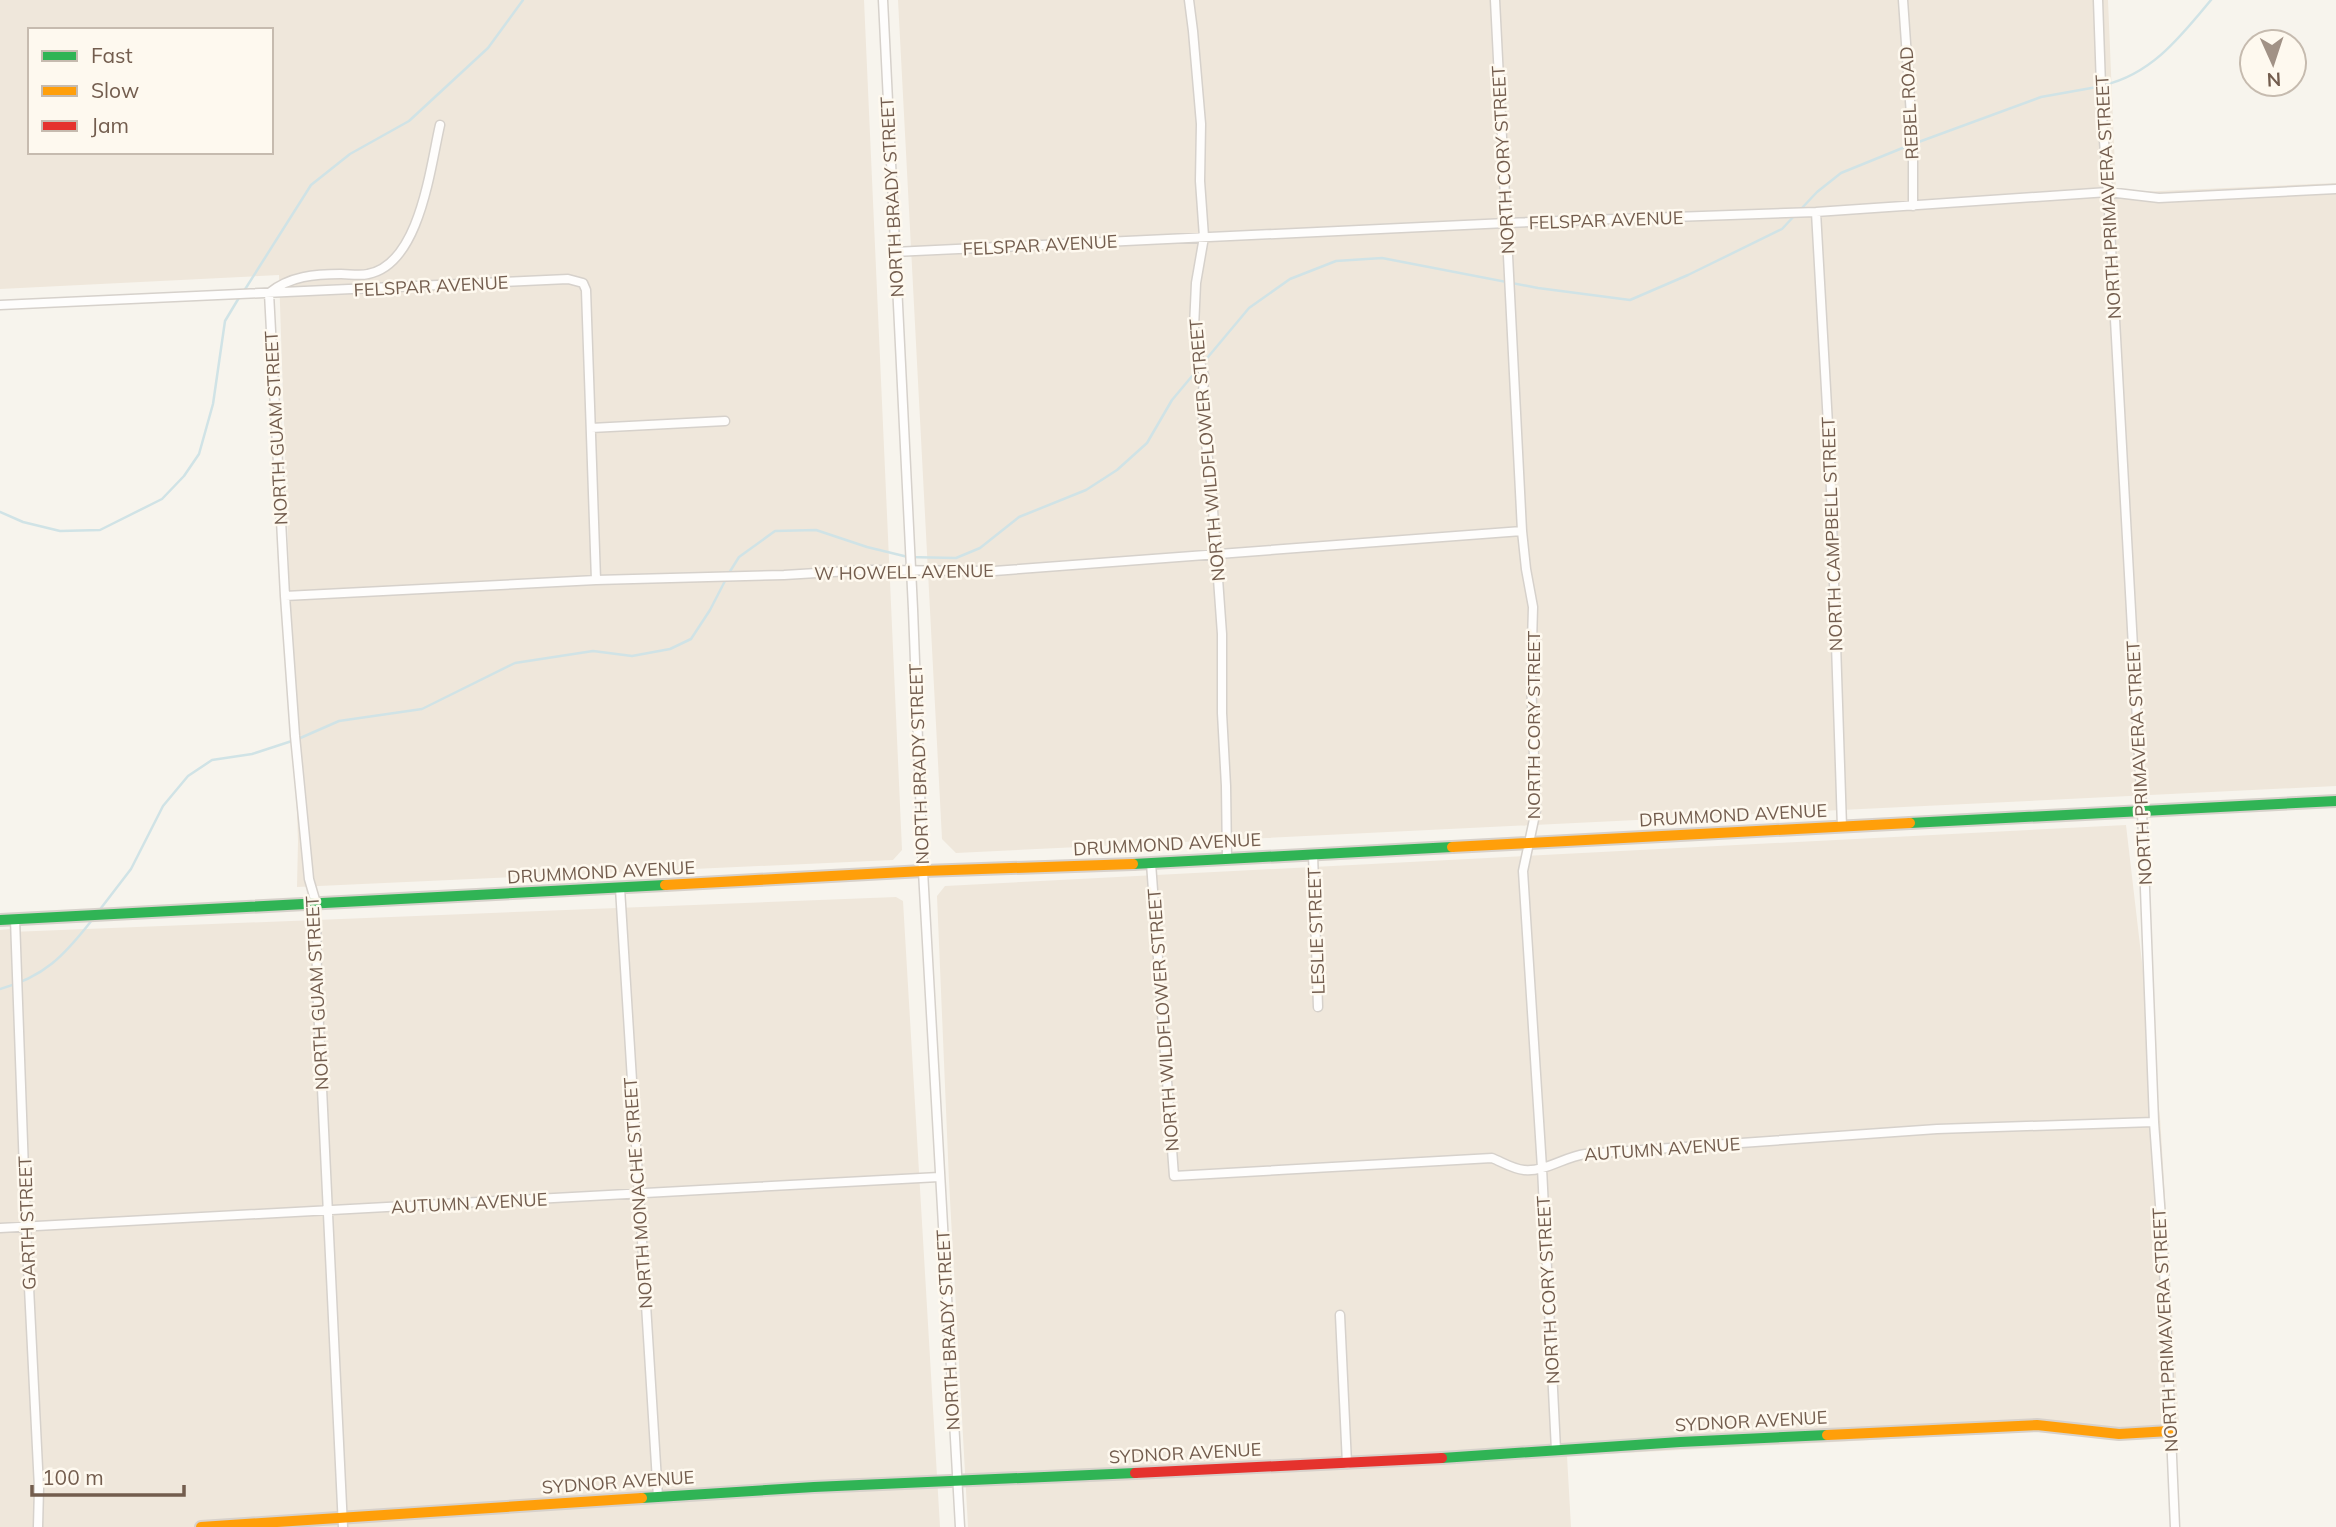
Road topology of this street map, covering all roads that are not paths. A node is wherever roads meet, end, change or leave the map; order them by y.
1 (883, 0) edge
2 (1189, 0) edge
3 (1495, 0) edge
4 (1903, 0) edge
5 (2098, 0) edge
6 (440, 125) dead end
7 (2336, 189) edge
8 (2108, 192) junction
9 (1913, 206) junction
10 (1816, 212) junction
11 (1506, 223) junction
12 (1204, 237) junction
13 (894, 252) junction
14 (269, 293) junction
15 (0, 305) edge
16 (725, 421) dead end
17 (592, 428) junction
18 (1522, 531) junction
19 (1216, 555) junction
20 (910, 572) junction
21 (596, 580) junction
22 (285, 596) junction
23 (2336, 801) edge
24 (2142, 811) junction
25 (1842, 827) junction
26 (1530, 843) junction
27 (1313, 854) junction
28 (1227, 859) junction
29 (1151, 863) junction
30 (923, 871) junction
31 (620, 888) junction
32 (316, 903) junction
33 (15, 919) junction
34 (0, 920) edge
35 (1318, 1007) dead end
36 (2154, 1122) junction
37 (1542, 1168) junction
38 (1174, 1176) joint
39 (939, 1177) junction
40 (637, 1193) junction
41 (329, 1210) junction
42 (26, 1227) junction
43 (0, 1228) edge
44 (1340, 1315) dead end
45 (2170, 1431) junction
46 (1556, 1450) junction
47 (1347, 1464) junction
48 (957, 1482) junction
49 (658, 1497) junction
50 (343, 1522) edge
51 (38, 1527) edge
52 (201, 1527) edge
53 (960, 1527) edge
54 (2175, 1527) edge

1 - 13 street, NORTH BRADY STREET
2 - 12 street, NORTH WILDFLOWER STREET
3 - 11 street, NORTH CORY STREET
4 - 9 street, REBEL ROAD
5 - 8 street, NORTH PRIMAVERA STREET
6 - 14 street
7 - 8 street, FELSPAR AVENUE
8 - 9 street, FELSPAR AVENUE
8 - 24 street, NORTH PRIMAVERA STREET
9 - 10 street, FELSPAR AVENUE
10 - 11 street, FELSPAR AVENUE
10 - 25 street, NORTH CAMPBELL STREET
11 - 12 street, FELSPAR AVENUE
11 - 18 street, NORTH CORY STREET
12 - 13 street, FELSPAR AVENUE
12 - 19 street, NORTH WILDFLOWER STREET
13 - 20 street, NORTH BRADY STREET
14 - 15 street, FELSPAR AVENUE
14 - 17 street, FELSPAR AVENUE
14 - 22 street, NORTH GUAM STREET
16 - 17 street
17 - 21 street
18 - 19 street, W HOWELL AVENUE
18 - 26 street, NORTH CORY STREET
19 - 20 street, W HOWELL AVENUE
19 - 28 street, NORTH WILDFLOWER STREET
20 - 21 street, W HOWELL AVENUE
20 - 30 street, NORTH BRADY STREET
21 - 22 street, W HOWELL AVENUE
22 - 32 street, NORTH GUAM STREET
23 - 24 street, DRUMMOND AVENUE
24 - 25 street, DRUMMOND AVENUE
24 - 36 street, NORTH PRIMAVERA STREET
25 - 26 street, DRUMMOND AVENUE
26 - 27 street, DRUMMOND AVENUE
26 - 37 street, NORTH CORY STREET
27 - 28 street, DRUMMOND AVENUE
27 - 35 street, LESLIE STREET
28 - 29 street, DRUMMOND AVENUE
29 - 30 street, DRUMMOND AVENUE
29 - 38 street, NORTH WILDFLOWER STREET
30 - 31 street, DRUMMOND AVENUE
30 - 39 street, NORTH BRADY STREET
31 - 32 street, DRUMMOND AVENUE
31 - 40 street, NORTH MONACHE STREET
32 - 33 street, DRUMMOND AVENUE
32 - 41 street, NORTH GUAM STREET
33 - 34 street, DRUMMOND AVENUE
33 - 42 street, GARTH STREET
36 - 37 street, AUTUMN AVENUE
36 - 45 street, NORTH PRIMAVERA STREET
37 - 38 street, AUTUMN AVENUE
37 - 46 street, NORTH CORY STREET
39 - 40 street, AUTUMN AVENUE
39 - 48 street, NORTH BRADY STREET
40 - 41 street, AUTUMN AVENUE
40 - 49 street, NORTH MONACHE STREET
41 - 42 street, AUTUMN AVENUE
41 - 50 street, NORTH GUAM STREET
42 - 43 street, AUTUMN AVENUE
42 - 51 street, GARTH STREET
44 - 47 street
45 - 46 street, SYDNOR AVENUE
45 - 54 street, NORTH PRIMAVERA STREET
46 - 47 street, SYDNOR AVENUE
47 - 48 street, SYDNOR AVENUE
48 - 49 street, SYDNOR AVENUE
48 - 53 street, NORTH BRADY STREET
49 - 50 street, SYDNOR AVENUE
50 - 52 street, SYDNOR AVENUE

